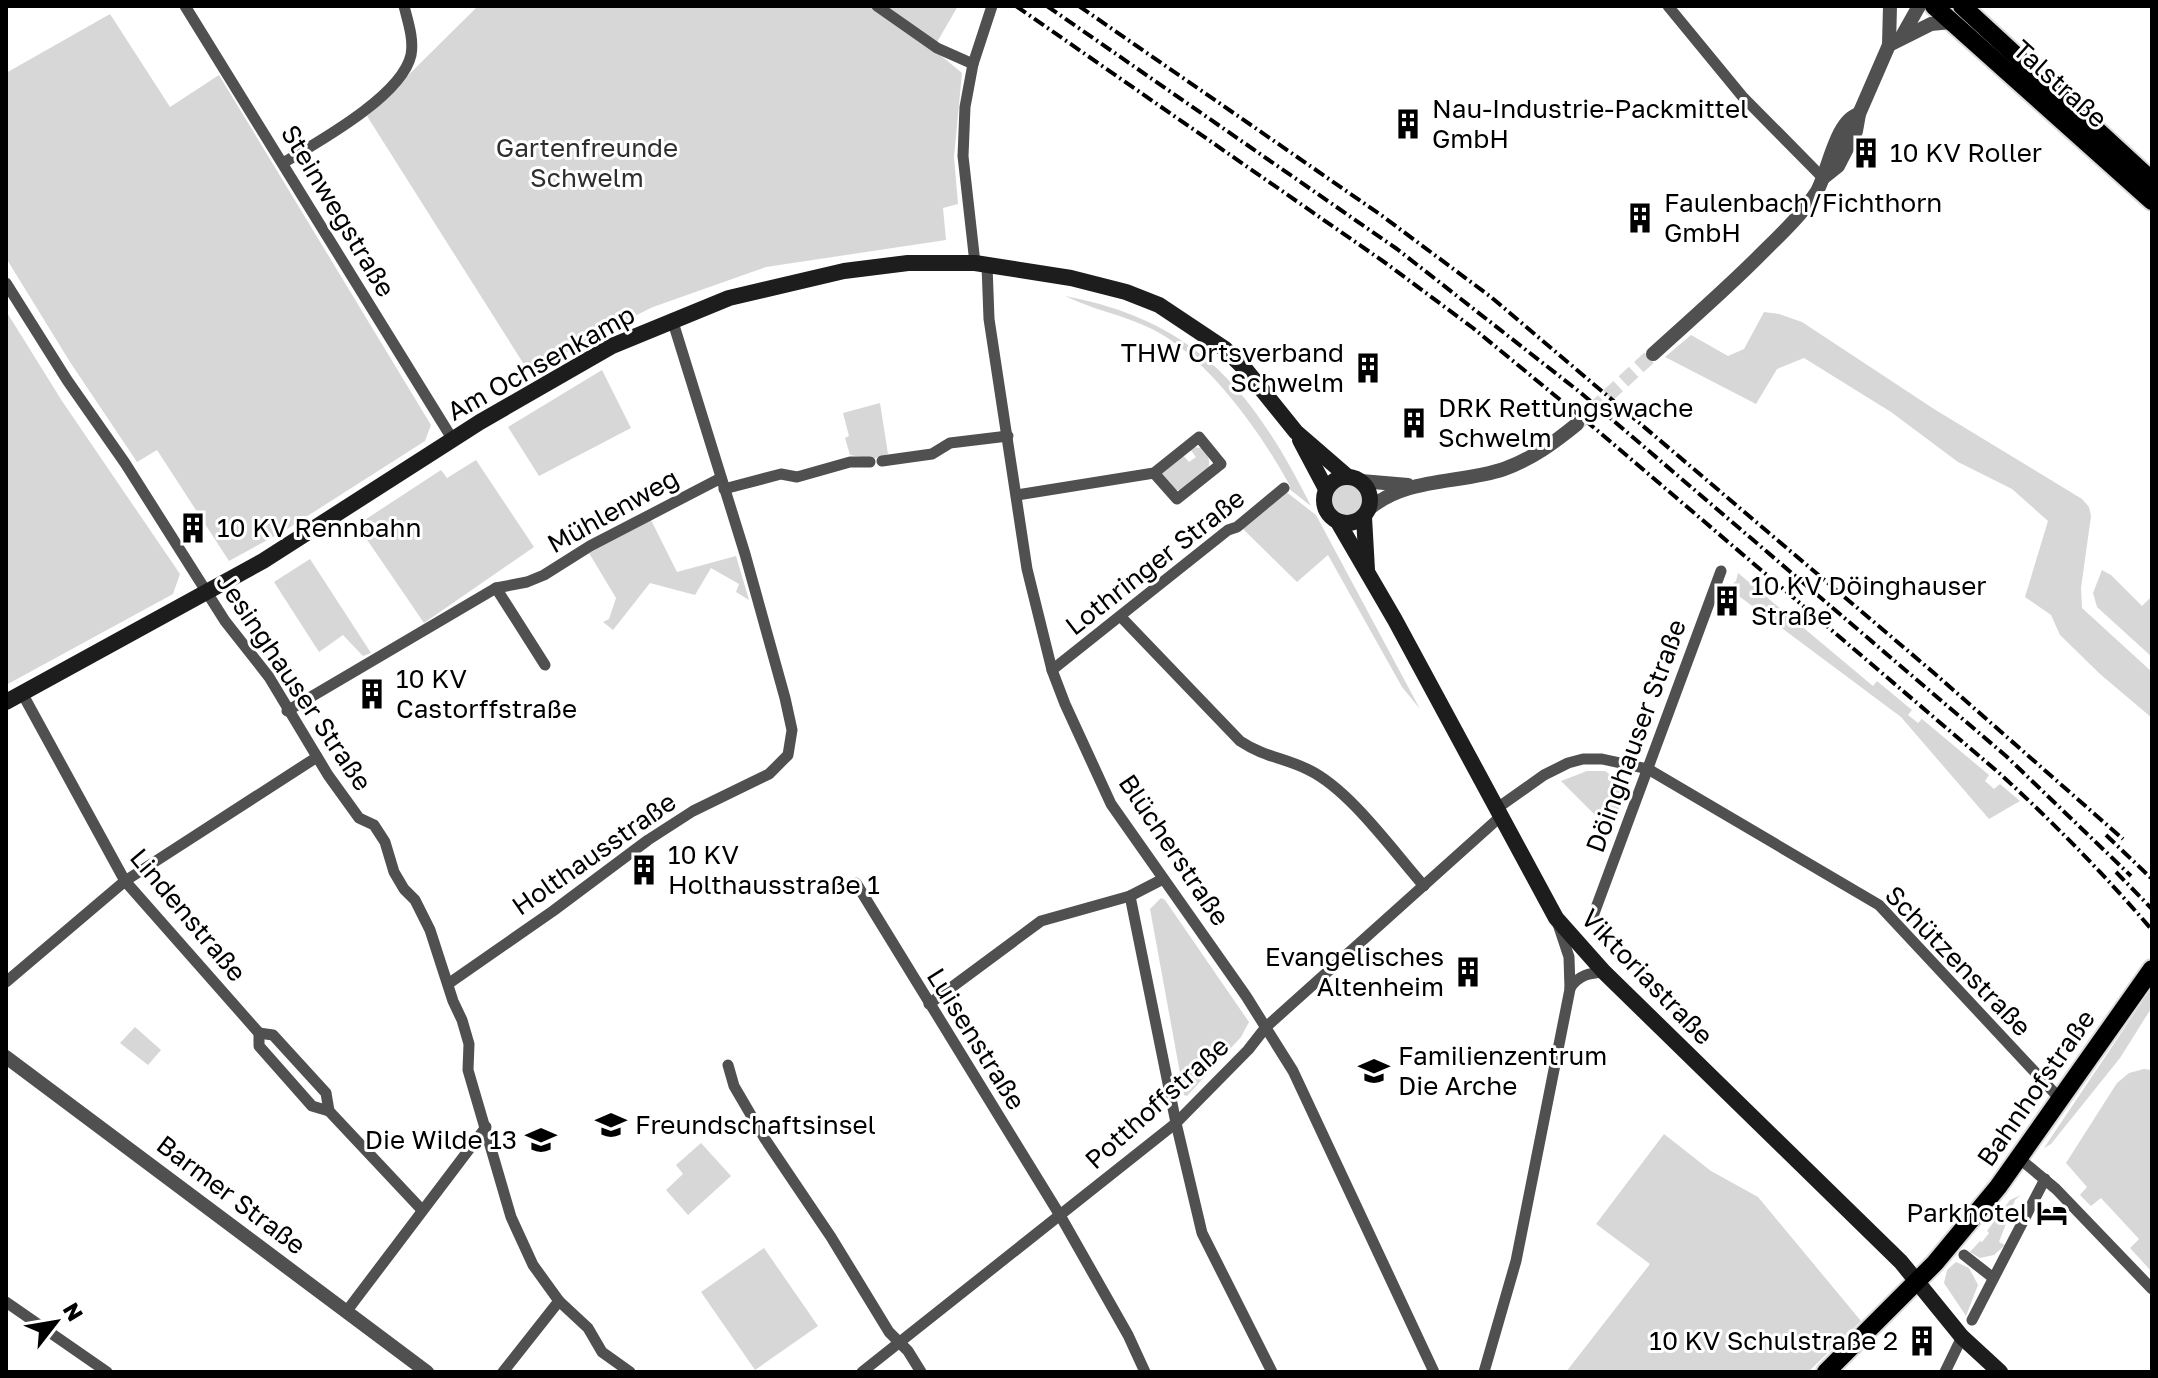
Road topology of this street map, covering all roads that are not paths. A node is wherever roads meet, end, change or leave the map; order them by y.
1 (185, 6) edge
2 (404, 6) edge
3 (877, 6) edge
4 (992, 6) edge
5 (1668, 6) edge
6 (1890, 6) edge
7 (1899, 6) edge
8 (1919, 6) edge
9 (1934, 6) edge
10 (1962, 6) edge
11 (1951, 22) junction
12 (1889, 23) junction
13 (1895, 42) junction
14 (973, 64) junction
15 (283, 163) junction
16 (1823, 178) junction
17 (2152, 181) edge
18 (2152, 201) edge
19 (981, 264) junction
20 (6, 283) edge
21 (672, 319) junction
22 (1653, 354) tunnel mouth
23 (1577, 424) tunnel mouth
24 (1296, 432) junction
25 (1008, 436) junction
26 (453, 440) junction
27 (1154, 473) junction
28 (1354, 479) junction
29 (722, 484) junction
30 (1417, 486) junction
31 (1284, 488) dead end
32 (1326, 489) junction
33 (1017, 495) junction
34 (1367, 513) junction
35 (1338, 522) junction
36 (1367, 570) junction
37 (1721, 571) dead end
38 (496, 588) junction
39 (208, 593) junction
40 (1121, 617) junction
41 (545, 665) dead end
42 (1052, 670) junction
43 (22, 693) junction
44 (6, 702) edge
45 (287, 711) junction
46 (317, 757) junction
47 (1648, 769) junction
48 (1498, 813) junction
49 (1163, 879) junction
50 (125, 881) junction
51 (856, 883) dead end
52 (1424, 886) junction
53 (1130, 896) junction
54 (1593, 916) dead end
55 (1556, 918) junction
56 (2152, 969) edge
57 (1604, 972) junction
58 (6, 982) edge
59 (448, 984) junction
60 (1570, 989) junction
61 (929, 1004) junction
62 (1266, 1027) junction
63 (259, 1033) junction
64 (6, 1057) edge
65 (728, 1065) dead end
66 (2061, 1100) junction
67 (329, 1111) junction
68 (1176, 1123) junction
69 (486, 1127) junction
70 (2020, 1159) junction
71 (2045, 1179) junction
72 (422, 1210) junction
73 (1061, 1217) junction
74 (1964, 1255) dead end
75 (1992, 1277) junction
76 (1916, 1280) junction
77 (2151, 1287) edge
78 (559, 1301) junction
79 (6, 1302) edge
80 (346, 1312) junction
81 (1972, 1320) dead end
82 (1962, 1337) junction
83 (899, 1343) junction
84 (107, 1372) edge
85 (427, 1372) edge
86 (503, 1372) edge
87 (630, 1372) edge
88 (862, 1372) edge
89 (921, 1372) edge
90 (1145, 1372) edge
91 (1272, 1372) edge
92 (1434, 1372) edge
93 (1484, 1372) edge
94 (1826, 1372) edge
95 (1945, 1372) edge
96 (2000, 1372) edge

1 - 15 street, Steinwegstraße
2 - 15 street
3 - 14 street
4 - 14 street, Blücherstraße
5 - 16 street
6 - 12 street
7 - 12 street
8 - 13 street
9 - 11 main road, Talstraße
10 - 17 main road, Talstraße
11 - 13 street
11 - 18 main road, Talstraße
12 - 13 street
13 - 16 street
14 - 19 street, Blücherstraße
15 - 26 street, Steinwegstraße
16 - 22 street
19 - 21 main road, Am Ochsenkamp
19 - 24 main road, Am Ochsenkamp
19 - 25 street, Blücherstraße
20 - 39 street, Jesinghauser Straße
21 - 26 main road, Am Ochsenkamp
21 - 29 street
23 - 30 street
24 - 28 main road, Am Ochsenkamp
24 - 32 main road, Am Ochsenkamp
25 - 29 street, Mühlenweg
25 - 33 street, Blücherstraße
26 - 39 main road, Am Ochsenkamp
27 - 27 street
27 - 33 street
28 - 30 street
28 - 32 main road
28 - 34 main road
29 - 38 street, Mühlenweg
29 - 59 street, Holthausstraße
30 - 34 street
31 - 40 street, Lothringer Straße
32 - 35 main road
33 - 42 street, Blücherstraße
34 - 35 main road
34 - 36 main road, Viktoriastraße
35 - 36 main road, Viktoriastraße
36 - 48 main road, Viktoriastraße
37 - 47 street, Döinghauser Straße
38 - 41 street
38 - 45 street, Mühlenweg
39 - 43 main road, Am Ochsenkamp
39 - 45 street, Jesinghauser Straße
40 - 42 street, Lothringer Straße
40 - 52 street
42 - 49 street, Blücherstraße
43 - 44 main road, Am Ochsenkamp
43 - 50 street, Lindenstraße
45 - 46 street, Jesinghauser Straße
46 - 50 street
46 - 59 street, Jesinghauser Straße
47 - 48 street, Potthoffstraße
47 - 54 street, Döinghauser Straße
47 - 66 street, Schützenstraße
48 - 52 street, Potthoffstraße
48 - 55 main road, Viktoriastraße
49 - 53 street
49 - 62 street, Blücherstraße
50 - 58 street
50 - 63 street, Lindenstraße
51 - 61 street, Luisenstraße
52 - 62 street, Potthoffstraße
53 - 61 street
53 - 68 street
55 - 57 main road, Viktoriastraße
55 - 60 street
56 - 66 main road, Bahnhofstraße
57 - 60 street
57 - 76 main road, Viktoriastraße
59 - 69 street, Jesinghauser Straße
60 - 93 street
61 - 73 street, Luisenstraße
62 - 68 street, Potthoffstraße
62 - 92 street, Blücherstraße
63 - 67 street, Lindenstraße
63 - 67 street, Lindenstraße
64 - 80 street, Barmer Straße
65 - 83 street
66 - 70 main road, Bahnhofstraße
67 - 72 street, Lindenstraße
68 - 73 street, Potthoffstraße
68 - 91 street
69 - 72 street
69 - 78 street, Jesinghauser Straße
70 - 71 street
70 - 76 main road, Bahnhofstraße
71 - 75 street
71 - 77 street
72 - 80 street
73 - 83 street, Potthoffstraße
73 - 90 street, Luisenstraße
74 - 75 street
75 - 81 street
76 - 82 main road, Viktoriastraße
76 - 94 main road, Bahnhofstraße
78 - 86 street
78 - 87 street, Jesinghauser Straße
79 - 84 street
80 - 85 street, Barmer Straße
82 - 95 street
82 - 96 main road, Viktoriastraße
83 - 88 street, Potthoffstraße
83 - 89 street

